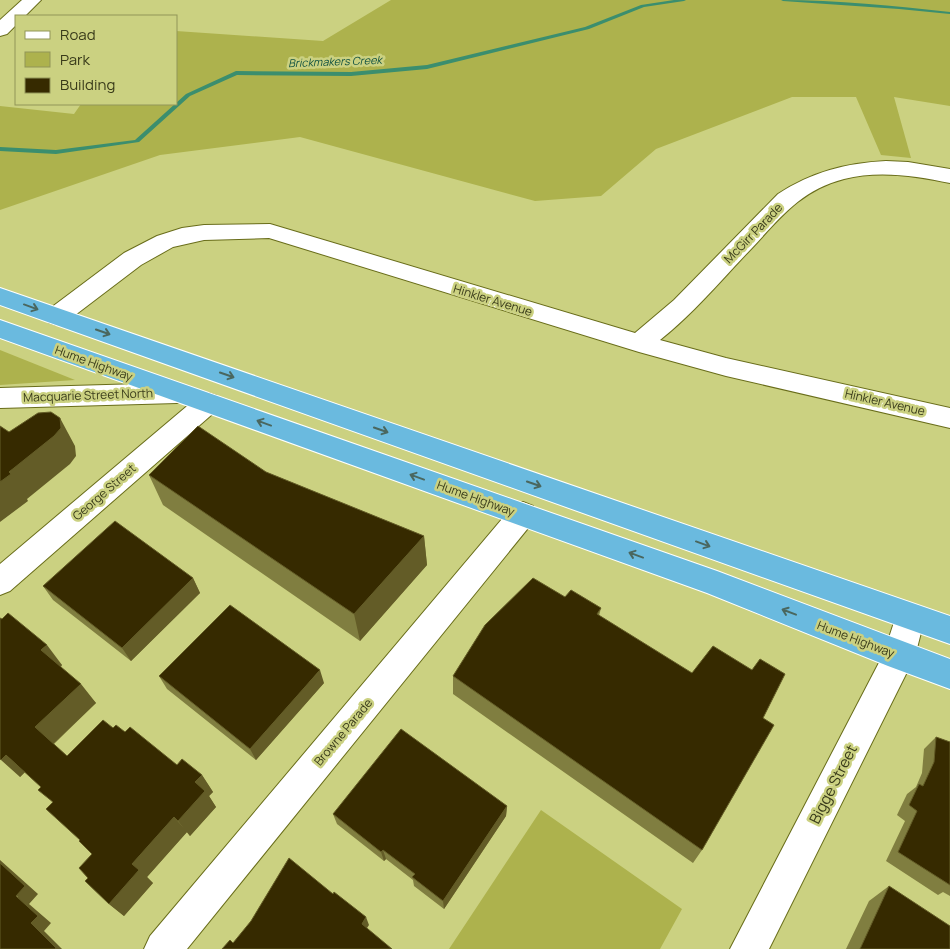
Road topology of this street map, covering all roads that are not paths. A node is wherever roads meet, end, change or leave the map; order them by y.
1 (32, 0) edge
2 (16, 15) edge
3 (15, 16) edge
4 (0, 30) edge
5 (950, 176) edge
6 (2, 297) edge
7 (57, 316) junction
8 (0, 329) edge
9 (639, 343) junction
10 (177, 392) junction
11 (0, 398) edge
12 (208, 403) junction
13 (950, 418) edge
14 (523, 514) junction
15 (0, 582) edge
16 (910, 616) junction
17 (950, 630) edge
18 (899, 656) junction
19 (950, 674) edge
20 (163, 949) edge
21 (750, 949) edge

1 - 2 street
3 - 4 street
5 - 9 street, McGirr Parade
6 -> 7 highway
7 - 9 street, Hinkler Avenue
7 -> 16 highway
8 - 10 highway, Hume Highway
9 - 13 street, Hinkler Avenue
10 - 11 street, Macquarie Street North
10 - 12 highway, Hume Highway
14 -> 12 highway, Hume Highway
12 - 15 street, George Street
18 -> 14 highway, Hume Highway
14 - 20 street, Browne Parade
16 - 17 highway
16 - 18 street, Bigge Street
18 - 19 highway, Hume Highway
18 - 21 street, Bigge Street

